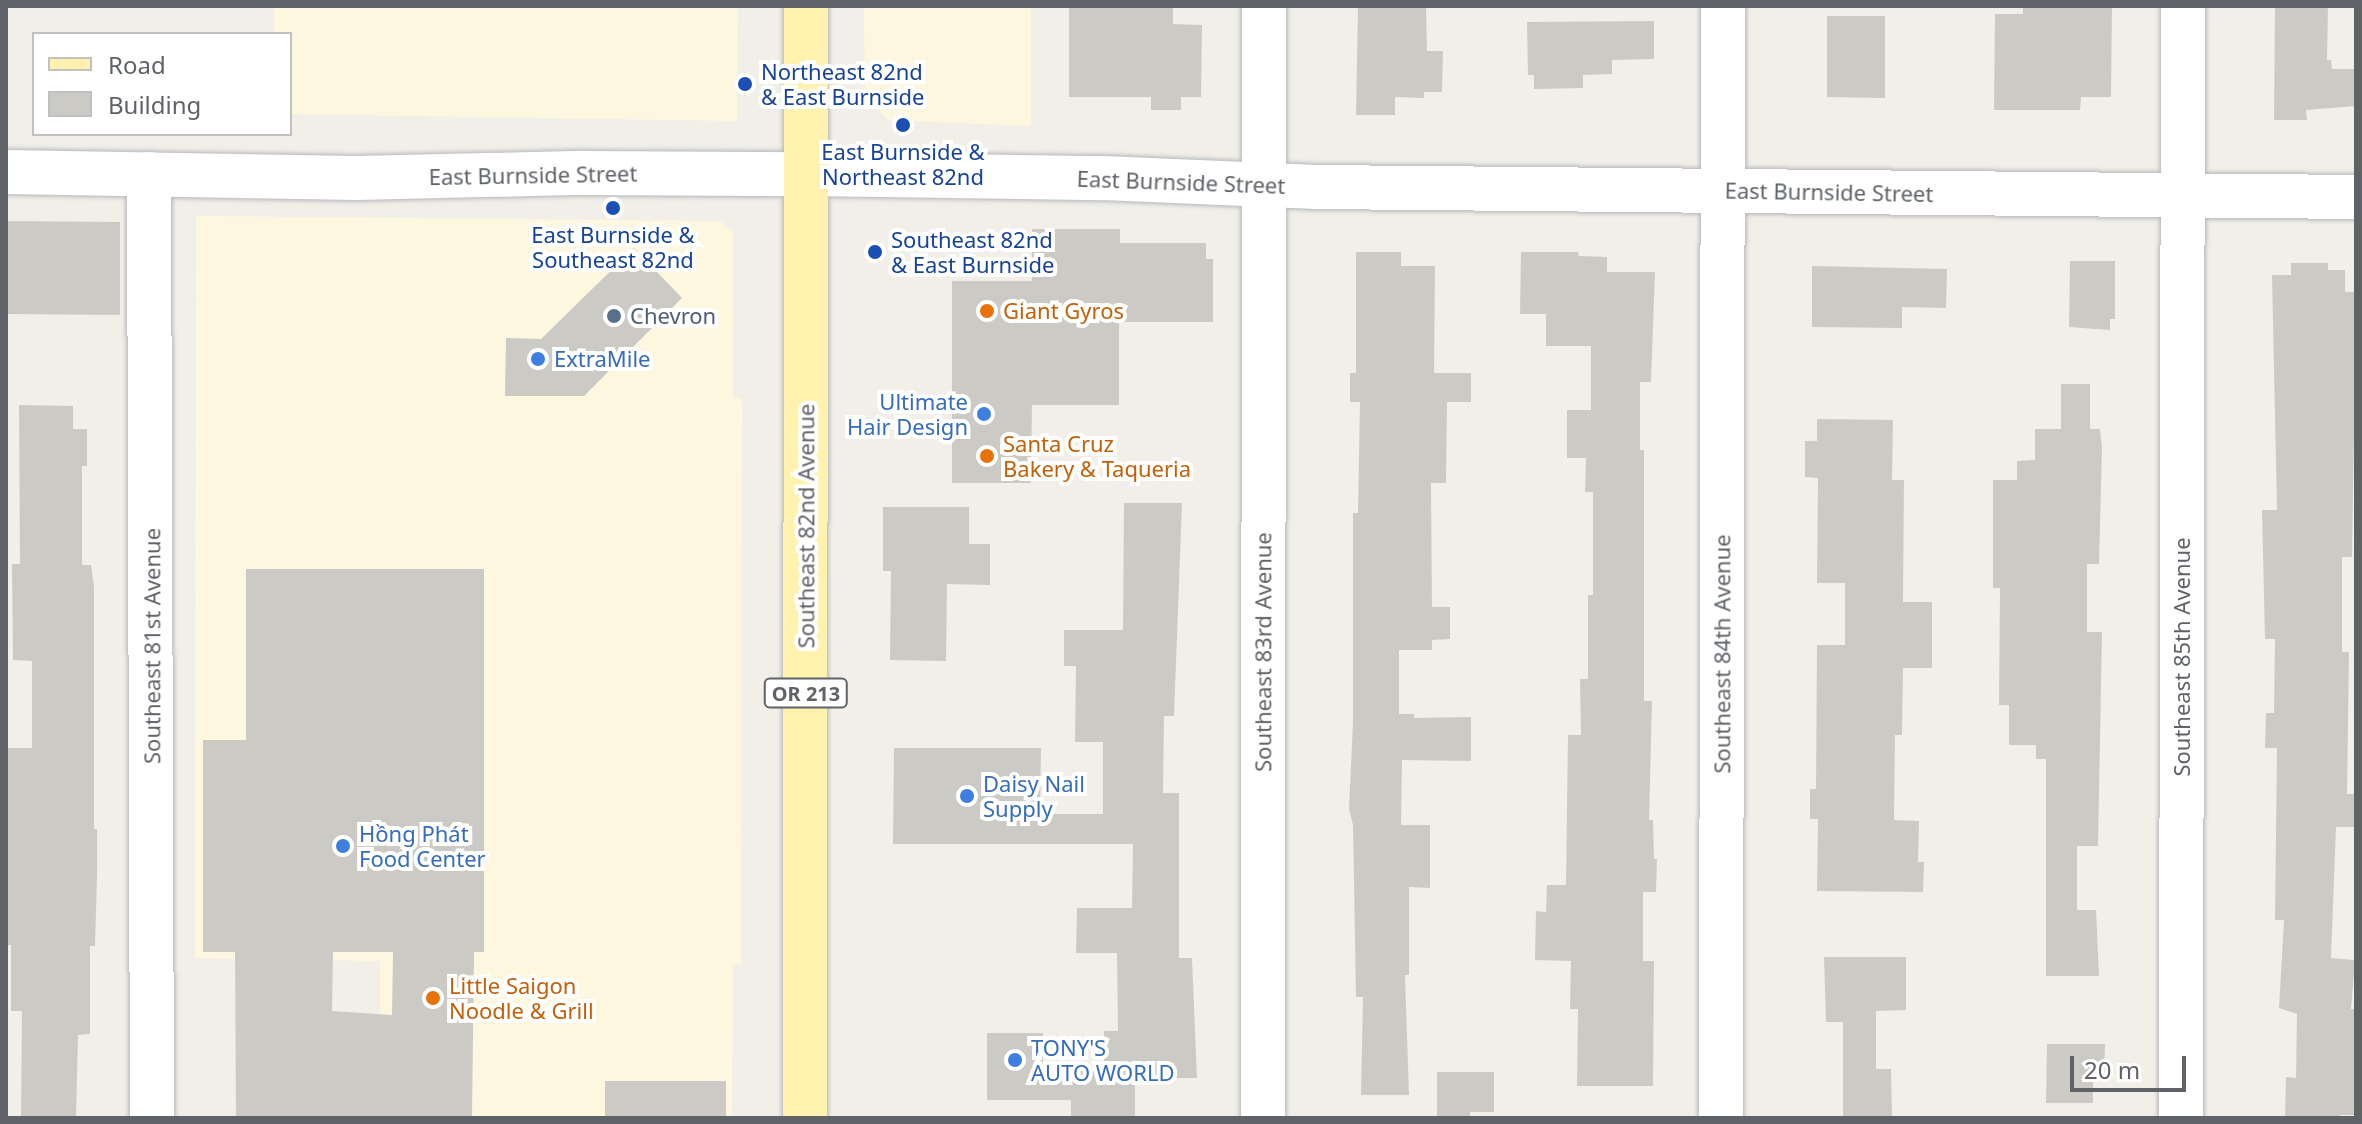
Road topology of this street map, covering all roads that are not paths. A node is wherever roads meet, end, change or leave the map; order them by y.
1 (806, 6) edge
2 (1264, 6) edge
3 (1723, 6) edge
4 (2183, 6) edge
5 (6, 172) edge
6 (149, 174) junction
7 (805, 174) junction
8 (1264, 185) junction
9 (1723, 191) junction
10 (2182, 196) junction
11 (2356, 197) edge
12 (152, 1118) edge
13 (805, 1118) edge
14 (1263, 1118) edge
15 (1721, 1118) edge
16 (2181, 1118) edge

1 - 7 main road, OR 213
2 - 8 street, Southeast 83rd Avenue
3 - 9 street, Southeast 84th Avenue
4 - 10 street, Southeast 85th Avenue
5 - 6 street, East Burnside Street
6 - 7 street, East Burnside Street
6 - 12 street, Southeast 81st Avenue
7 - 8 street, East Burnside Street
7 - 13 main road, Southeast 82nd Avenue / OR 213
8 - 9 street, East Burnside Street
8 - 14 street, Southeast 83rd Avenue
9 - 10 street, East Burnside Street
9 - 15 street, Southeast 84th Avenue
10 - 11 street, East Burnside Street
10 - 16 street, Southeast 85th Avenue

